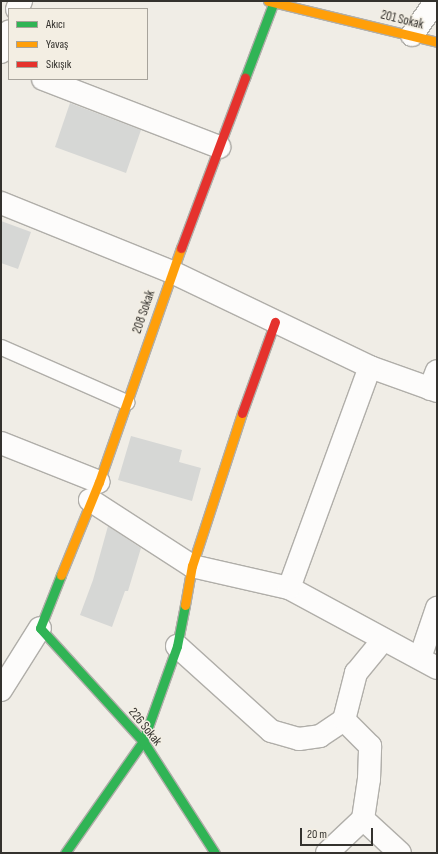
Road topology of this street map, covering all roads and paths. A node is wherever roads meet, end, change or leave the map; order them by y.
1 (436, 1) edge
2 (270, 3) edge
3 (300, 5) edge
4 (8, 34) edge
5 (412, 35) junction
6 (437, 42) edge
7 (1, 52) edge
8 (46, 80) edge
9 (219, 147) junction
10 (1, 203) edge
11 (172, 272) junction
12 (275, 322) junction
13 (1, 347) edge
14 (370, 367) junction
15 (435, 384) edge
16 (126, 402) junction
17 (1, 443) edge
18 (94, 491) junction
19 (192, 566) junction
20 (289, 588) junction
21 (437, 608) edge
22 (40, 628) junction
23 (383, 640) junction
24 (177, 646) junction
25 (429, 663) edge
26 (1, 690) edge
27 (344, 720) junction
28 (143, 741) junction
29 (363, 819) junction
30 (65, 853) edge
31 (215, 853) edge
32 (327, 853) edge
33 (400, 853) edge

1 - 5 street
2 - 3 street, 201 Sokak
2 - 9 street, 208 Sokak
3 - 5 street, 201 Sokak
4 - 7 street
5 - 6 street, 201 Sokak
8 - 9 street
9 - 11 street, 208 Sokak
10 - 11 street
11 - 12 street
11 - 16 street, 208 Sokak
12 - 14 street
12 - 19 street
13 - 16 lane
14 - 15 street
14 - 20 street
16 - 18 street, 208 Sokak
17 - 18 street
18 - 19 street
18 - 22 street, 208 Sokak
19 - 20 street
19 - 24 street
20 - 23 street
21 - 25 street
22 - 26 street
22 - 28 street, 226 Sokak
23 - 25 street
23 - 27 street
24 - 27 street
24 - 28 street
27 - 29 street
28 - 30 street
28 - 31 street, 226 Sokak
29 - 32 street
29 - 33 street

